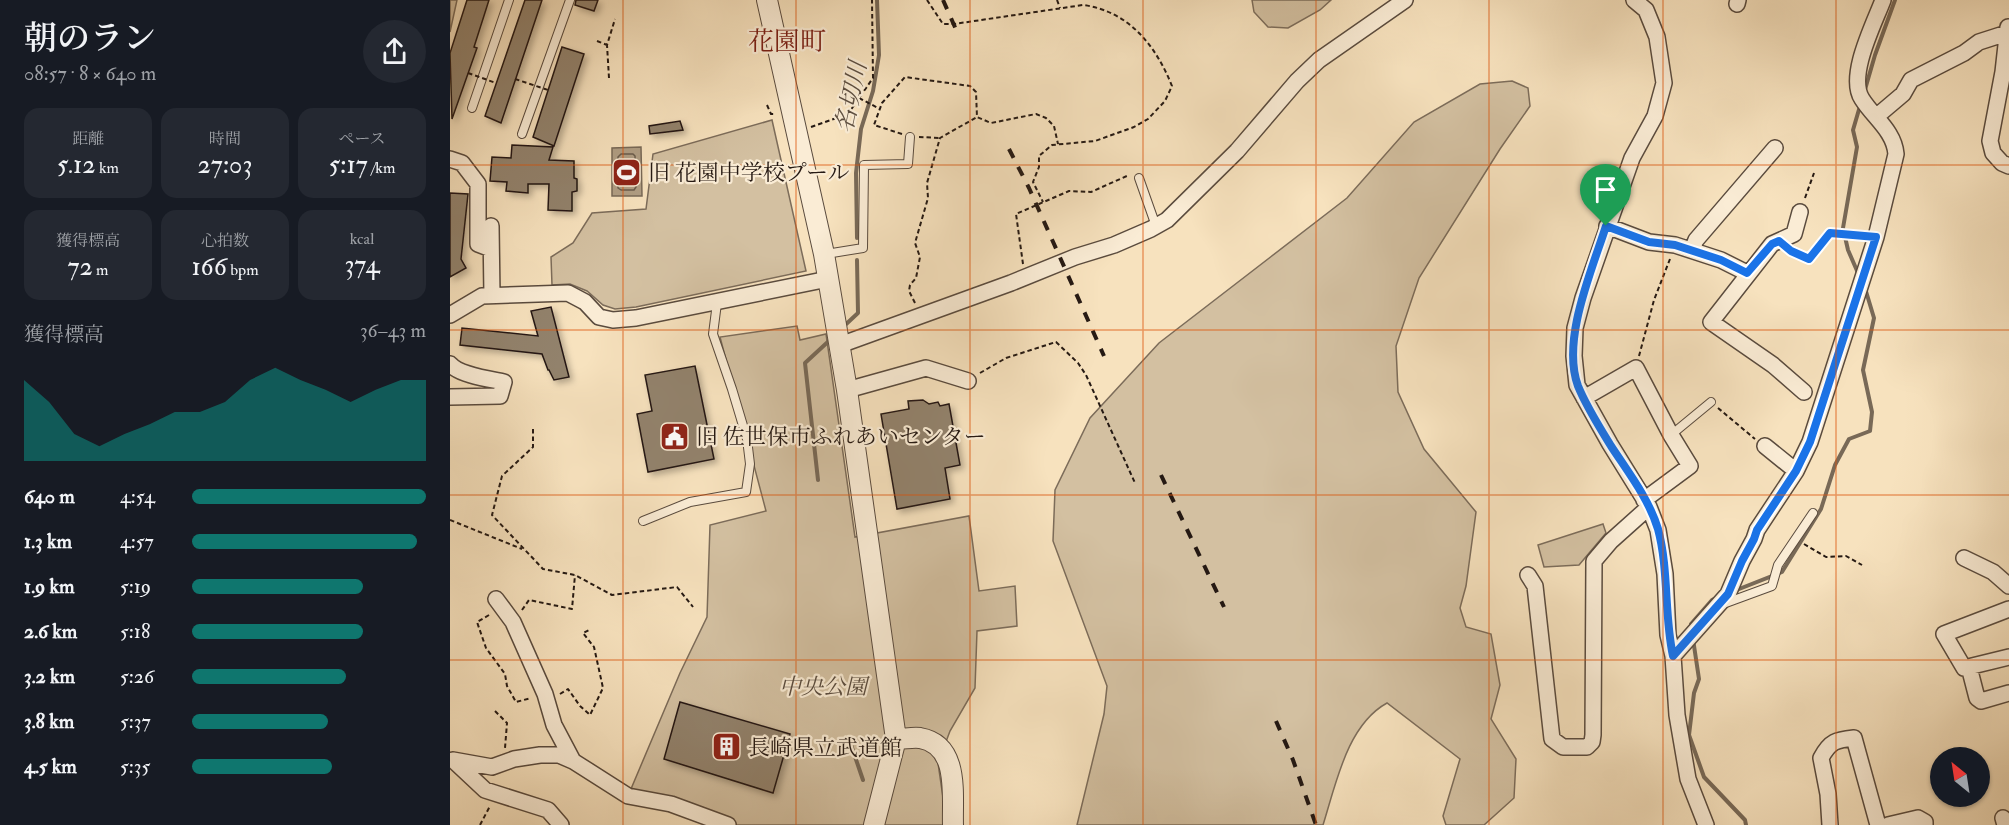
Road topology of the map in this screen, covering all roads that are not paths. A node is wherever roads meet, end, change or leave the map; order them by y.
1 (509, 0) edge
2 (570, 0) edge
3 (767, 0) edge
4 (1405, 0) edge
5 (1634, 0) edge
6 (1881, 1) edge
7 (2008, 29) edge
8 (472, 108) dead end
9 (1877, 116) junction
10 (522, 134) dead end
11 (910, 136) road end
12 (1775, 148) dead end
13 (450, 159) edge
14 (2009, 166) edge
15 (1139, 178) road end
16 (1800, 212) road end
17 (491, 226) dead end
18 (1156, 226) junction
19 (1606, 226) junction
20 (491, 249) junction
21 (1692, 250) junction
22 (824, 254) junction
23 (1747, 273) junction
24 (828, 279) junction
25 (492, 296) junction
26 (717, 303) junction
27 (450, 315) edge
28 (839, 336) junction
29 (450, 364) edge
30 (968, 381) road end
31 (847, 390) junction
32 (1814, 396) junction
33 (450, 397) edge
34 (1584, 398) junction
35 (1711, 402) road end
36 (1671, 435) junction
37 (1762, 444) road end
38 (1796, 471) junction
39 (1647, 503) junction
40 (1813, 513) dead end
41 (643, 521) dead end
42 (1964, 558) dead end
43 (1528, 575) dead end
44 (2009, 586) edge
45 (496, 598) road end
46 (1716, 607) junction
47 (2009, 609) edge
48 (1673, 656) junction
49 (2009, 657) edge
50 (1969, 667) junction
51 (2009, 693) edge
52 (896, 739) junction
53 (573, 761) junction
54 (561, 825) edge
55 (728, 825) edge
56 (874, 825) edge
57 (953, 825) edge
58 (1706, 825) edge
59 (1830, 825) edge
60 (1878, 825) edge
61 (1888, 825) edge
62 (1925, 825) edge

1 - 8 lane
2 - 10 lane
3 - 22 street
4 - 18 street
5 - 19 street
6 - 9 street
7 - 9 street
7 - 14 street
9 - 32 street
11 - 22 lane
12 - 21 street
13 - 20 street
15 - 18 lane
16 - 23 street
17 - 20 street
18 - 28 street
19 - 21 street
19 - 34 street
20 - 25 street
21 - 23 street
22 - 24 street
23 - 32 street
24 - 26 street
24 - 28 street
25 - 26 street
25 - 27 street
26 - 41 lane
28 - 31 street
29 - 33 street
30 - 31 street
31 - 52 street
32 - 38 street
34 - 36 street
34 - 39 street
35 - 36 lane
36 - 39 street
37 - 38 street
38 - 46 street
39 - 43 street
39 - 48 street
40 - 46 lane
42 - 44 street
45 - 53 street
46 - 48 street
47 - 50 street
48 - 58 street
49 - 50 street
50 - 51 street
52 - 56 street
52 - 57 street
53 - 54 street
53 - 55 street
59 - 60 street
61 - 62 street

